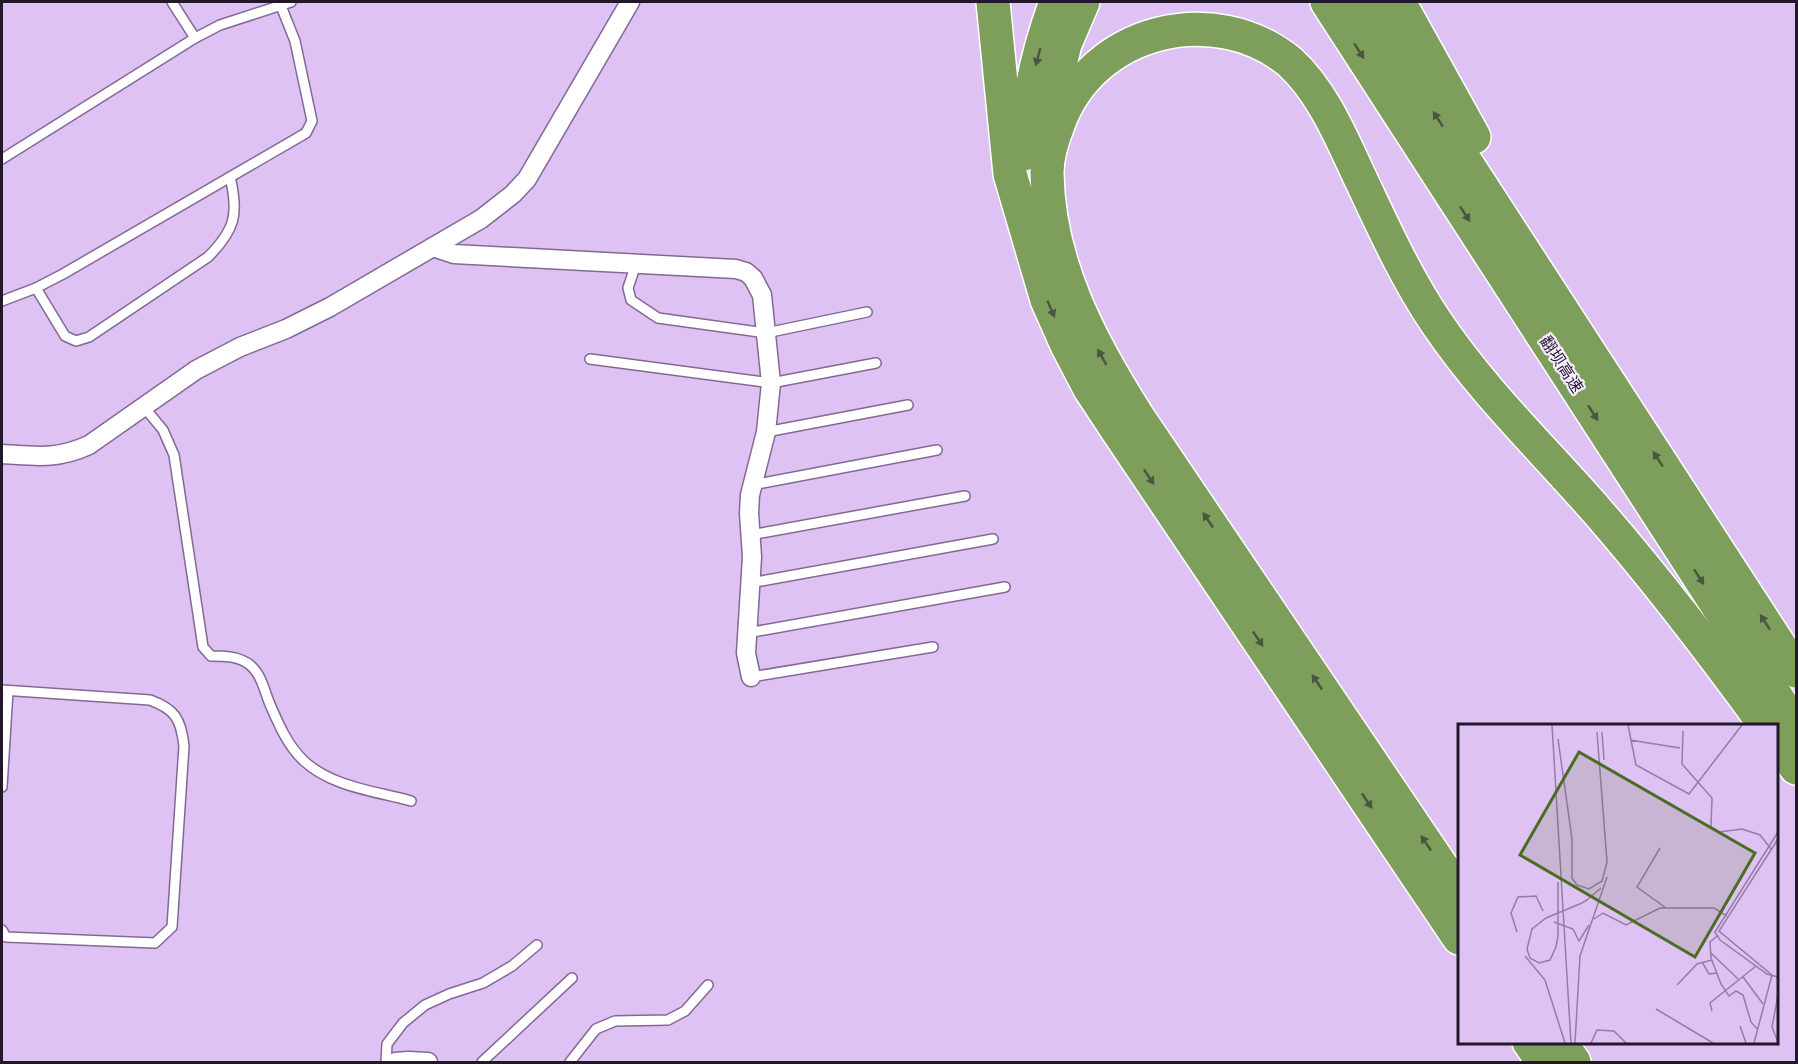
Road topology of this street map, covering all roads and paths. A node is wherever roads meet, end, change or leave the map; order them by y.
1 (172, 2) edge
2 (291, 2) edge
3 (630, 2) edge
4 (1056, 2) edge
5 (1083, 2) edge
6 (1327, 2) edge
7 (1362, 2) edge
8 (1399, 2) edge
9 (281, 6) junction
10 (995, 15) edge
11 (195, 38) junction
12 (2, 159) edge
13 (1047, 169) junction
14 (230, 177) junction
15 (433, 247) junction
16 (1033, 253) junction
17 (636, 264) junction
18 (36, 288) junction
19 (2, 301) edge
20 (867, 312) dead end
21 (766, 333) junction
22 (590, 359) dead end
23 (876, 363) dead end
24 (771, 383) junction
25 (1611, 385) junction
26 (908, 405) dead end
27 (144, 406) junction
28 (766, 432) junction
29 (937, 450) dead end
30 (2, 454) edge
31 (753, 485) junction
32 (965, 496) dead end
33 (750, 535) junction
34 (993, 539) dead end
35 (750, 583) junction
36 (1005, 587) dead end
37 (747, 633) junction
38 (933, 647) dead end
39 (1797, 671) edge
40 (751, 677) joint
41 (5, 691) edge
42 (1764, 724) edge
43 (1797, 727) edge
44 (1777, 740) edge
45 (1797, 768) edge
46 (2, 787) edge
47 (411, 801) dead end
48 (1458, 891) edge
49 (2, 930) edge
50 (1458, 937) edge
51 (537, 945) dead end
52 (572, 978) dead end
53 (708, 985) dead end
54 (1530, 1043) edge
55 (1561, 1043) edge
56 (386, 1062) edge
57 (395, 1062) edge
58 (428, 1062) edge
59 (482, 1062) edge
60 (570, 1062) edge
61 (1543, 1062) edge
62 (1574, 1062) edge

1 - 11 lane
2 - 9 lane
3 - 15 street
4 -> 16 highway
5 - 13 highway
6 -> 43 highway, 翻坝高速
25 -> 7 highway, 翻坝高速
8 - 25 highway
9 - 11 lane
9 - 14 lane
10 - 16 highway
11 - 12 lane
13 - 42 highway
48 -> 13 highway
14 - 18 lane
14 - 18 lane
15 - 17 street
15 - 27 street
16 -> 50 highway
17 - 21 street
17 - 21 lane
18 - 19 lane
20 - 21 lane
21 - 24 street
22 - 24 lane
23 - 24 lane
24 - 28 street
39 -> 25 highway, 翻坝高速
26 - 28 lane
27 - 30 street
27 - 47 lane
28 - 31 street
29 - 31 lane
31 - 33 street
32 - 33 lane
33 - 35 street
34 - 35 lane
35 - 37 street
36 - 37 lane
37 - 40 street
38 - 40 lane
41 - 46 lane
41 - 49 lane
44 - 45 highway
51 - 56 lane
52 - 59 lane
53 - 60 lane
54 - 61 highway
55 - 62 highway
57 - 58 street

